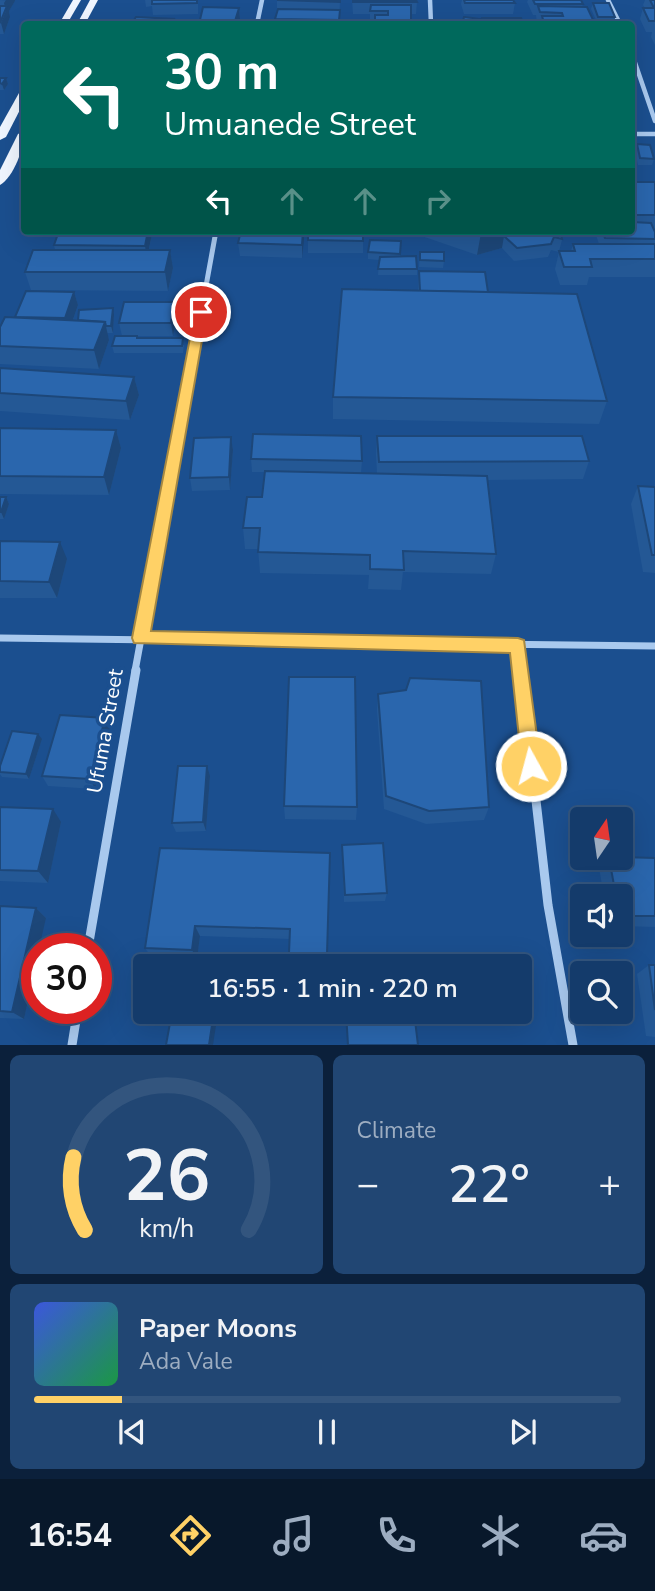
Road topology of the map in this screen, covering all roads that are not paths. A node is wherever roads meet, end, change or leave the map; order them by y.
1 (77, 0) edge
2 (94, 0) edge
3 (262, 0) edge
4 (430, 0) edge
5 (608, 0) edge
6 (65, 21) edge
7 (83, 21) edge
8 (258, 21) edge
9 (431, 21) edge
10 (618, 21) edge
11 (635, 63) edge
12 (21, 98) edge
13 (655, 121) edge
14 (635, 134) edge
15 (655, 134) edge
16 (0, 137) edge
17 (21, 140) edge
18 (0, 181) edge
19 (215, 235) edge
20 (0, 638) edge
21 (141, 638) junction
22 (518, 645) junction
23 (655, 646) edge
24 (91, 933) edge
25 (75, 1024) edge
26 (72, 1045) edge
27 (573, 1045) edge

1 - 6 main road
2 - 7 main road
3 - 8 street
4 - 9 street
5 - 10 street
11 - 13 street
12 - 16 main road
14 - 15 street
17 - 18 main road
19 - 21 street, Ufuma Street
20 - 21 street
21 - 22 street
21 - 24 street, Ufuma Street
22 - 23 street
22 - 27 street
25 - 26 street

